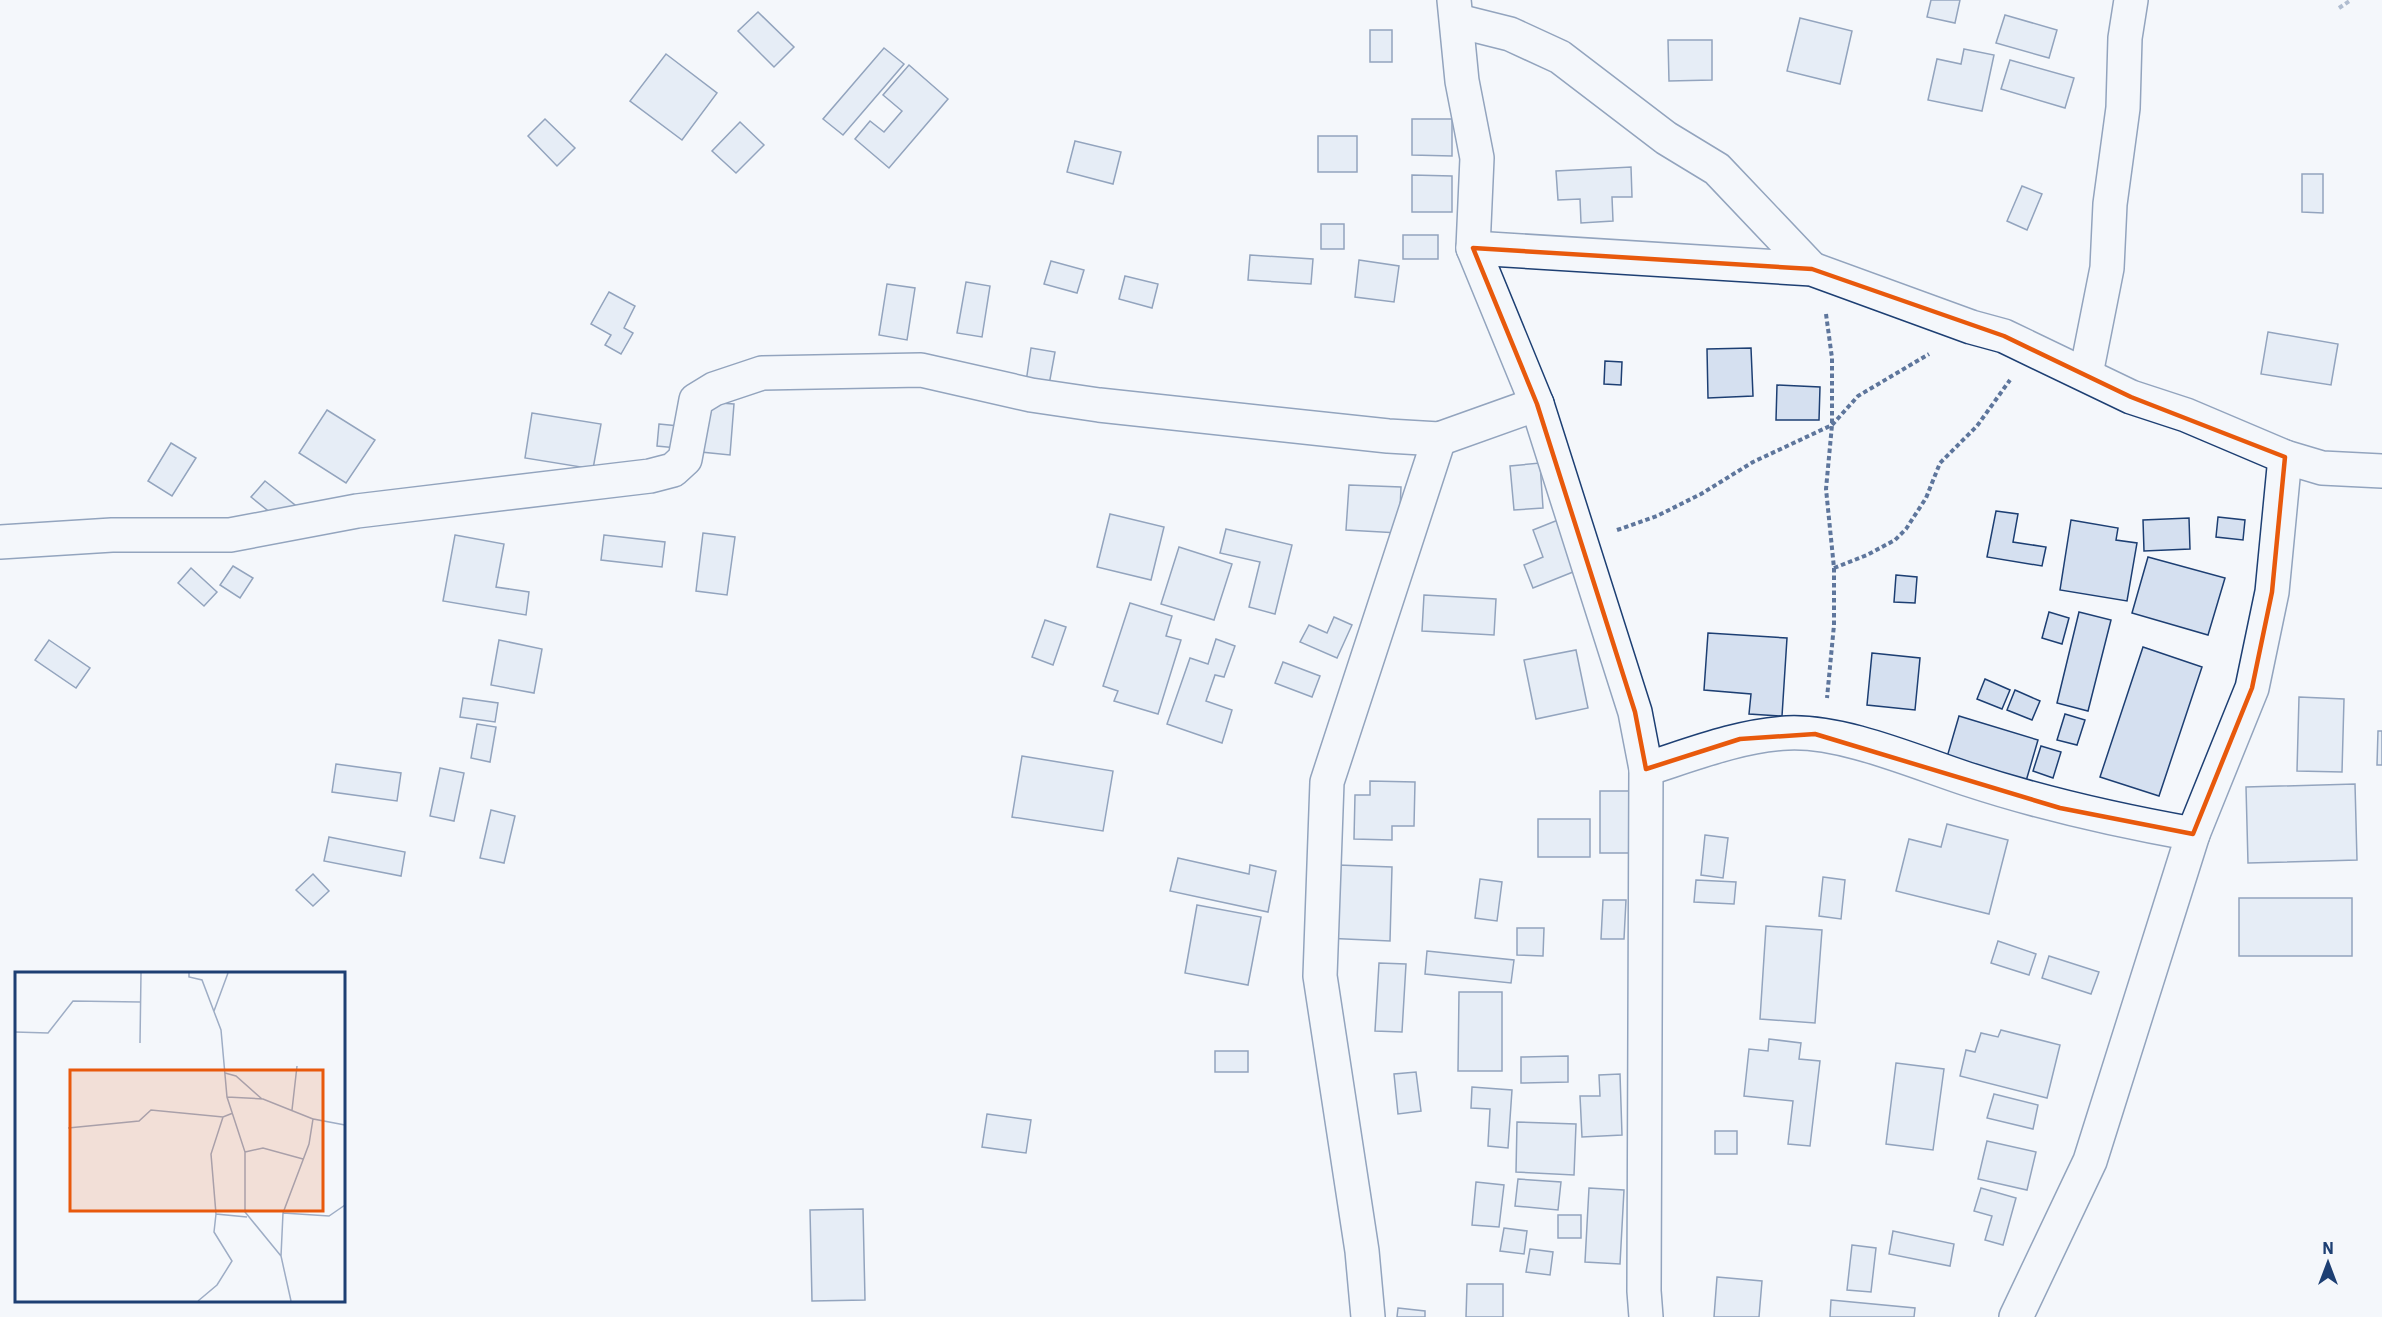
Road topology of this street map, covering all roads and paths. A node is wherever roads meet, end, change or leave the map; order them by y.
1 (2131, 0) edge
2 (2351, 0) edge
3 (2339, 8) dead end
4 (1456, 11) edge
5 (1473, 248) junction
6 (1812, 269) junction
7 (1971, 327) junction
8 (2047, 356) junction
9 (2086, 374) junction
10 (1537, 404) junction
11 (1832, 425) junction
12 (1439, 439) junction
13 (2285, 457) junction
14 (2382, 471) edge
15 (0, 542) edge
16 (1582, 543) junction
17 (1834, 568) junction
18 (1815, 734) junction
19 (1646, 769) junction
20 (2193, 834) junction
21 (1368, 1317) edge
22 (1646, 1317) edge
23 (2016, 1317) edge

1 - 9 street
2 - 3 path
4 - 5 street
4 - 6 street
5 - 6 street
5 - 10 street
6 - 7 street
6 - 11 path
7 - 8 street
7 - 11 path
8 - 9 street
8 - 17 path
9 - 13 street
10 - 12 street
10 - 16 street
11 - 16 path
11 - 17 path
12 - 15 street
12 - 21 street
13 - 14 street
13 - 20 street
16 - 19 street
17 - 18 path
18 - 19 street
18 - 20 street
19 - 22 street
20 - 23 street

